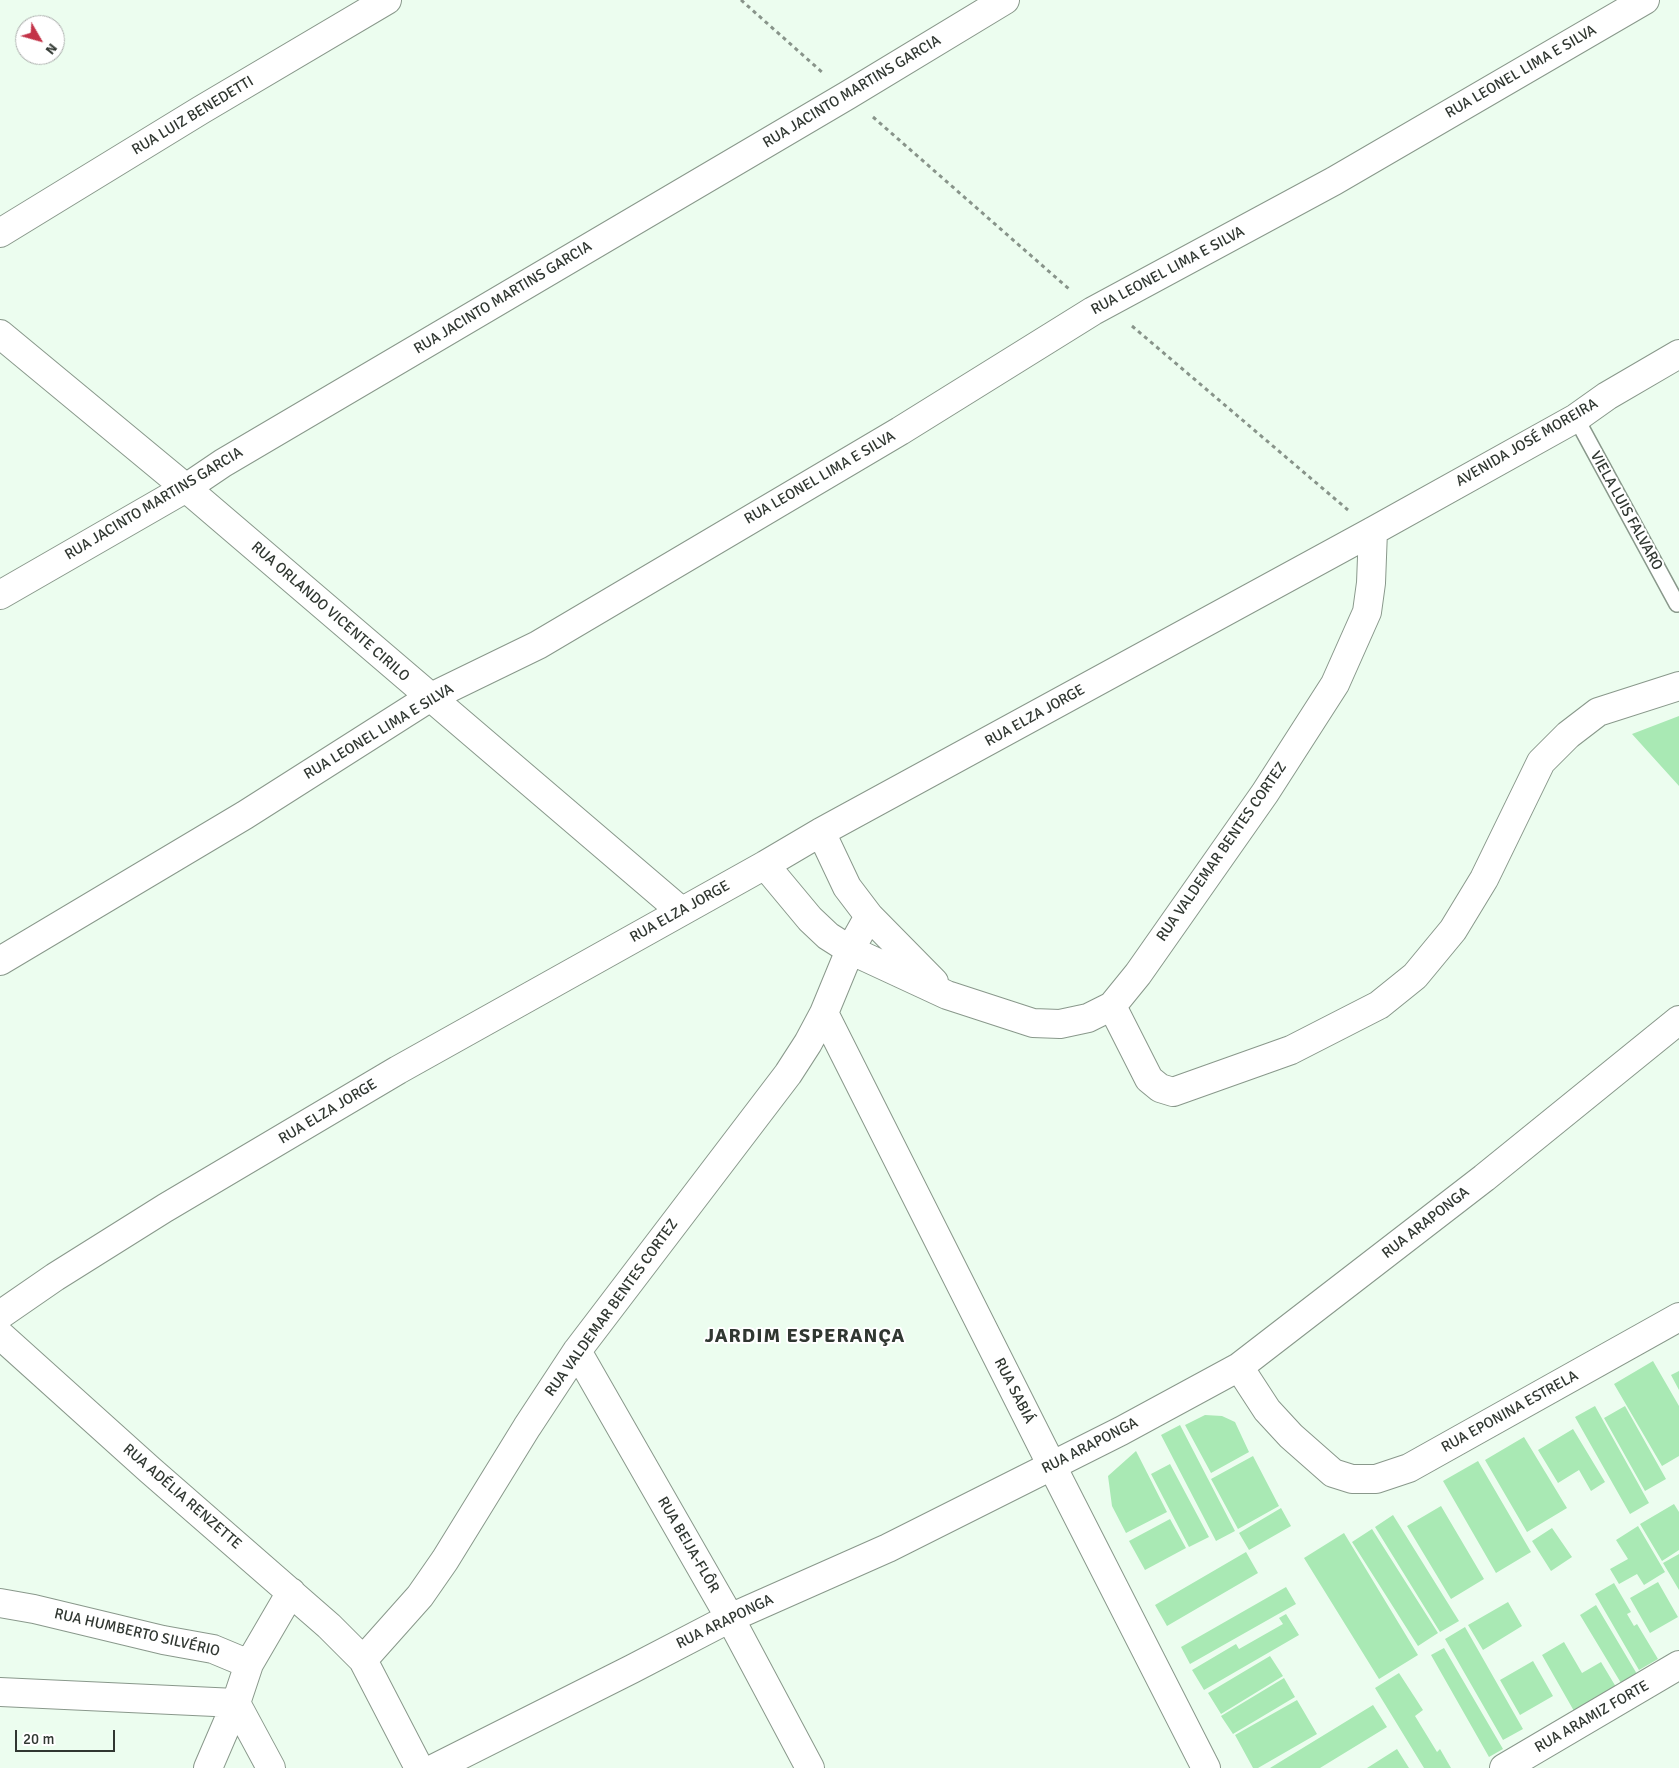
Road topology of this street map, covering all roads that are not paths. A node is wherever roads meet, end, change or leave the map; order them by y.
1 (386, 0) edge
2 (1005, 0) edge
3 (1645, 0) edge
4 (0, 234) edge
5 (0, 334) edge
6 (1679, 354) edge
7 (1576, 418) junction
8 (186, 488) junction
9 (1374, 531) junction
10 (0, 595) edge
11 (1677, 604) dead end
12 (1679, 686) edge
13 (429, 698) junction
14 (821, 832) junction
15 (765, 865) junction
16 (680, 912) junction
17 (869, 916) junction
18 (850, 950) junction
19 (0, 961) edge
20 (947, 995) junction
21 (1112, 1006) junction
22 (824, 1013) junction
23 (1679, 1020) edge
24 (0, 1314) edge
25 (1679, 1317) edge
26 (0, 1334) edge
27 (577, 1351) junction
28 (1239, 1367) junction
29 (1052, 1466) junction
30 (291, 1592) junction
31 (0, 1603) edge
32 (730, 1618) junction
33 (364, 1660) junction
34 (249, 1664) junction
35 (1679, 1665) edge
36 (0, 1692) edge
37 (236, 1704) junction
38 (1511, 1766) edge
39 (208, 1768) edge
40 (271, 1768) edge
41 (419, 1768) edge
42 (435, 1768) edge
43 (810, 1768) edge
44 (1206, 1768) edge

1 - 4 street, RUA LUIZ BENEDETTI
2 - 8 street, RUA JACINTO MARTINS GARCIA
3 - 13 street, RUA LEONEL LIMA E SILVA
5 - 8 street, RUA ORLANDO VICENTE CIRILO
6 - 7 street, AVENIDA JOSÉ MOREIRA
7 - 9 street, AVENIDA JOSÉ MOREIRA
7 - 11 lane, VIELA LUIS FALVARO
8 - 10 street, RUA JACINTO MARTINS GARCIA
8 - 13 street, RUA ORLANDO VICENTE CIRILO
9 - 14 street, RUA ELZA JORGE
9 - 21 street, RUA VALDEMAR BENTES CORTEZ
12 - 21 street
13 - 16 street, RUA ORLANDO VICENTE CIRILO
13 - 19 street, RUA LEONEL LIMA E SILVA
14 - 15 street, RUA ELZA JORGE
14 - 17 street, RUA VALDEMAR BENTES CORTEZ
15 - 16 street, RUA ELZA JORGE
15 - 18 street, RUA VALDEMAR BENTES CORTEZ
16 - 24 street, RUA ELZA JORGE
17 - 18 street, RUA VALDEMAR BENTES CORTEZ
17 - 20 street, RUA VALDEMAR BENTES CORTEZ
18 - 20 street, RUA VALDEMAR BENTES CORTEZ
18 - 22 street, RUA VALDEMAR BENTES CORTEZ
20 - 21 street, RUA VALDEMAR BENTES CORTEZ
22 - 27 street, RUA VALDEMAR BENTES CORTEZ
22 - 29 street, RUA SABIÁ
23 - 28 street, RUA ARAPONGA
25 - 28 street, RUA EPONINA ESTRELA
26 - 30 street, RUA ADÉLIA RENZETTE
27 - 32 street, RUA BEIJA-FLÔR
27 - 33 street, RUA VALDEMAR BENTES CORTEZ
28 - 29 street, RUA ARAPONGA
29 - 32 street, RUA ARAPONGA
29 - 44 street, RUA SABIÁ
30 - 33 street, RUA ADÉLIA RENZETTE
30 - 34 street
31 - 34 street, RUA HUMBERTO SILVÉRIO
32 - 42 street, RUA ARAPONGA
32 - 43 street, RUA BEIJA-FLÔR
33 - 41 street, RUA ADÉLIA RENZETTE
34 - 37 street
35 - 38 street, RUA ARAMIZ FORTE
36 - 37 street
37 - 39 street
37 - 40 street

